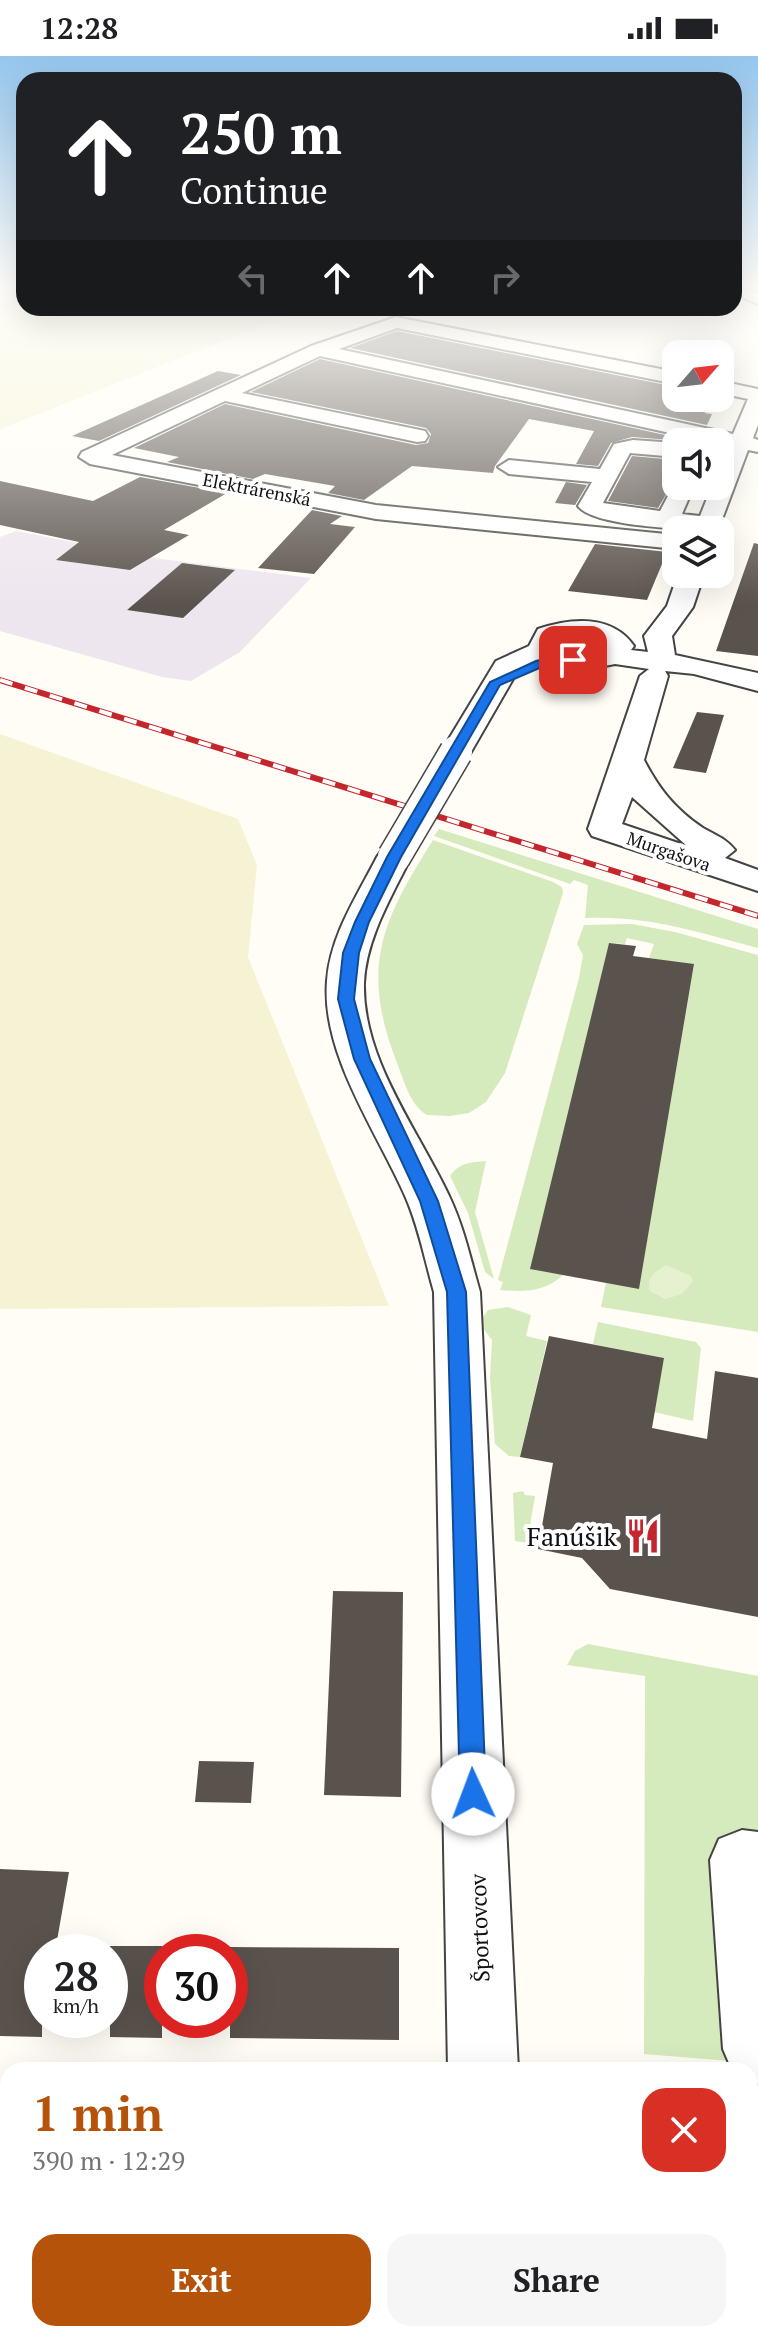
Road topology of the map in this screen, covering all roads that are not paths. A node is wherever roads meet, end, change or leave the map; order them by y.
1 (230, 392) edge
2 (495, 392) edge
3 (738, 392) edge
4 (223, 395) junction
5 (758, 397) edge
6 (417, 436) dead end
7 (662, 449) edge
8 (739, 449) edge
9 (509, 467) dead end
10 (604, 476) junction
11 (712, 516) edge
12 (662, 518) edge
13 (662, 541) edge
14 (686, 588) edge
15 (680, 607) junction
16 (613, 645) junction
17 (658, 656) junction
18 (694, 666) junction
19 (758, 682) edge
20 (629, 760) junction
21 (718, 850) dead end
22 (758, 881) edge
23 (758, 1862) edge
24 (758, 2049) edge
25 (483, 2062) edge

1 - 4 street, Elektrárenská
2 - 8 street
3 - 5 street
4 - 6 street
4 - 13 street, Elektrárenská
5 - 8 street
7 - 10 street
8 - 11 street
9 - 10 street
10 - 12 street
14 - 15 street, Murgašova
15 - 16 street
15 - 17 street, Murgašova
16 - 17 street
16 - 18 street
16 - 25 street, Športovcov, bridge
17 - 18 street
17 - 20 street, Murgašova
18 - 19 street
20 - 21 street, Murgašova
20 - 22 street, Murgašova
23 - 24 street

